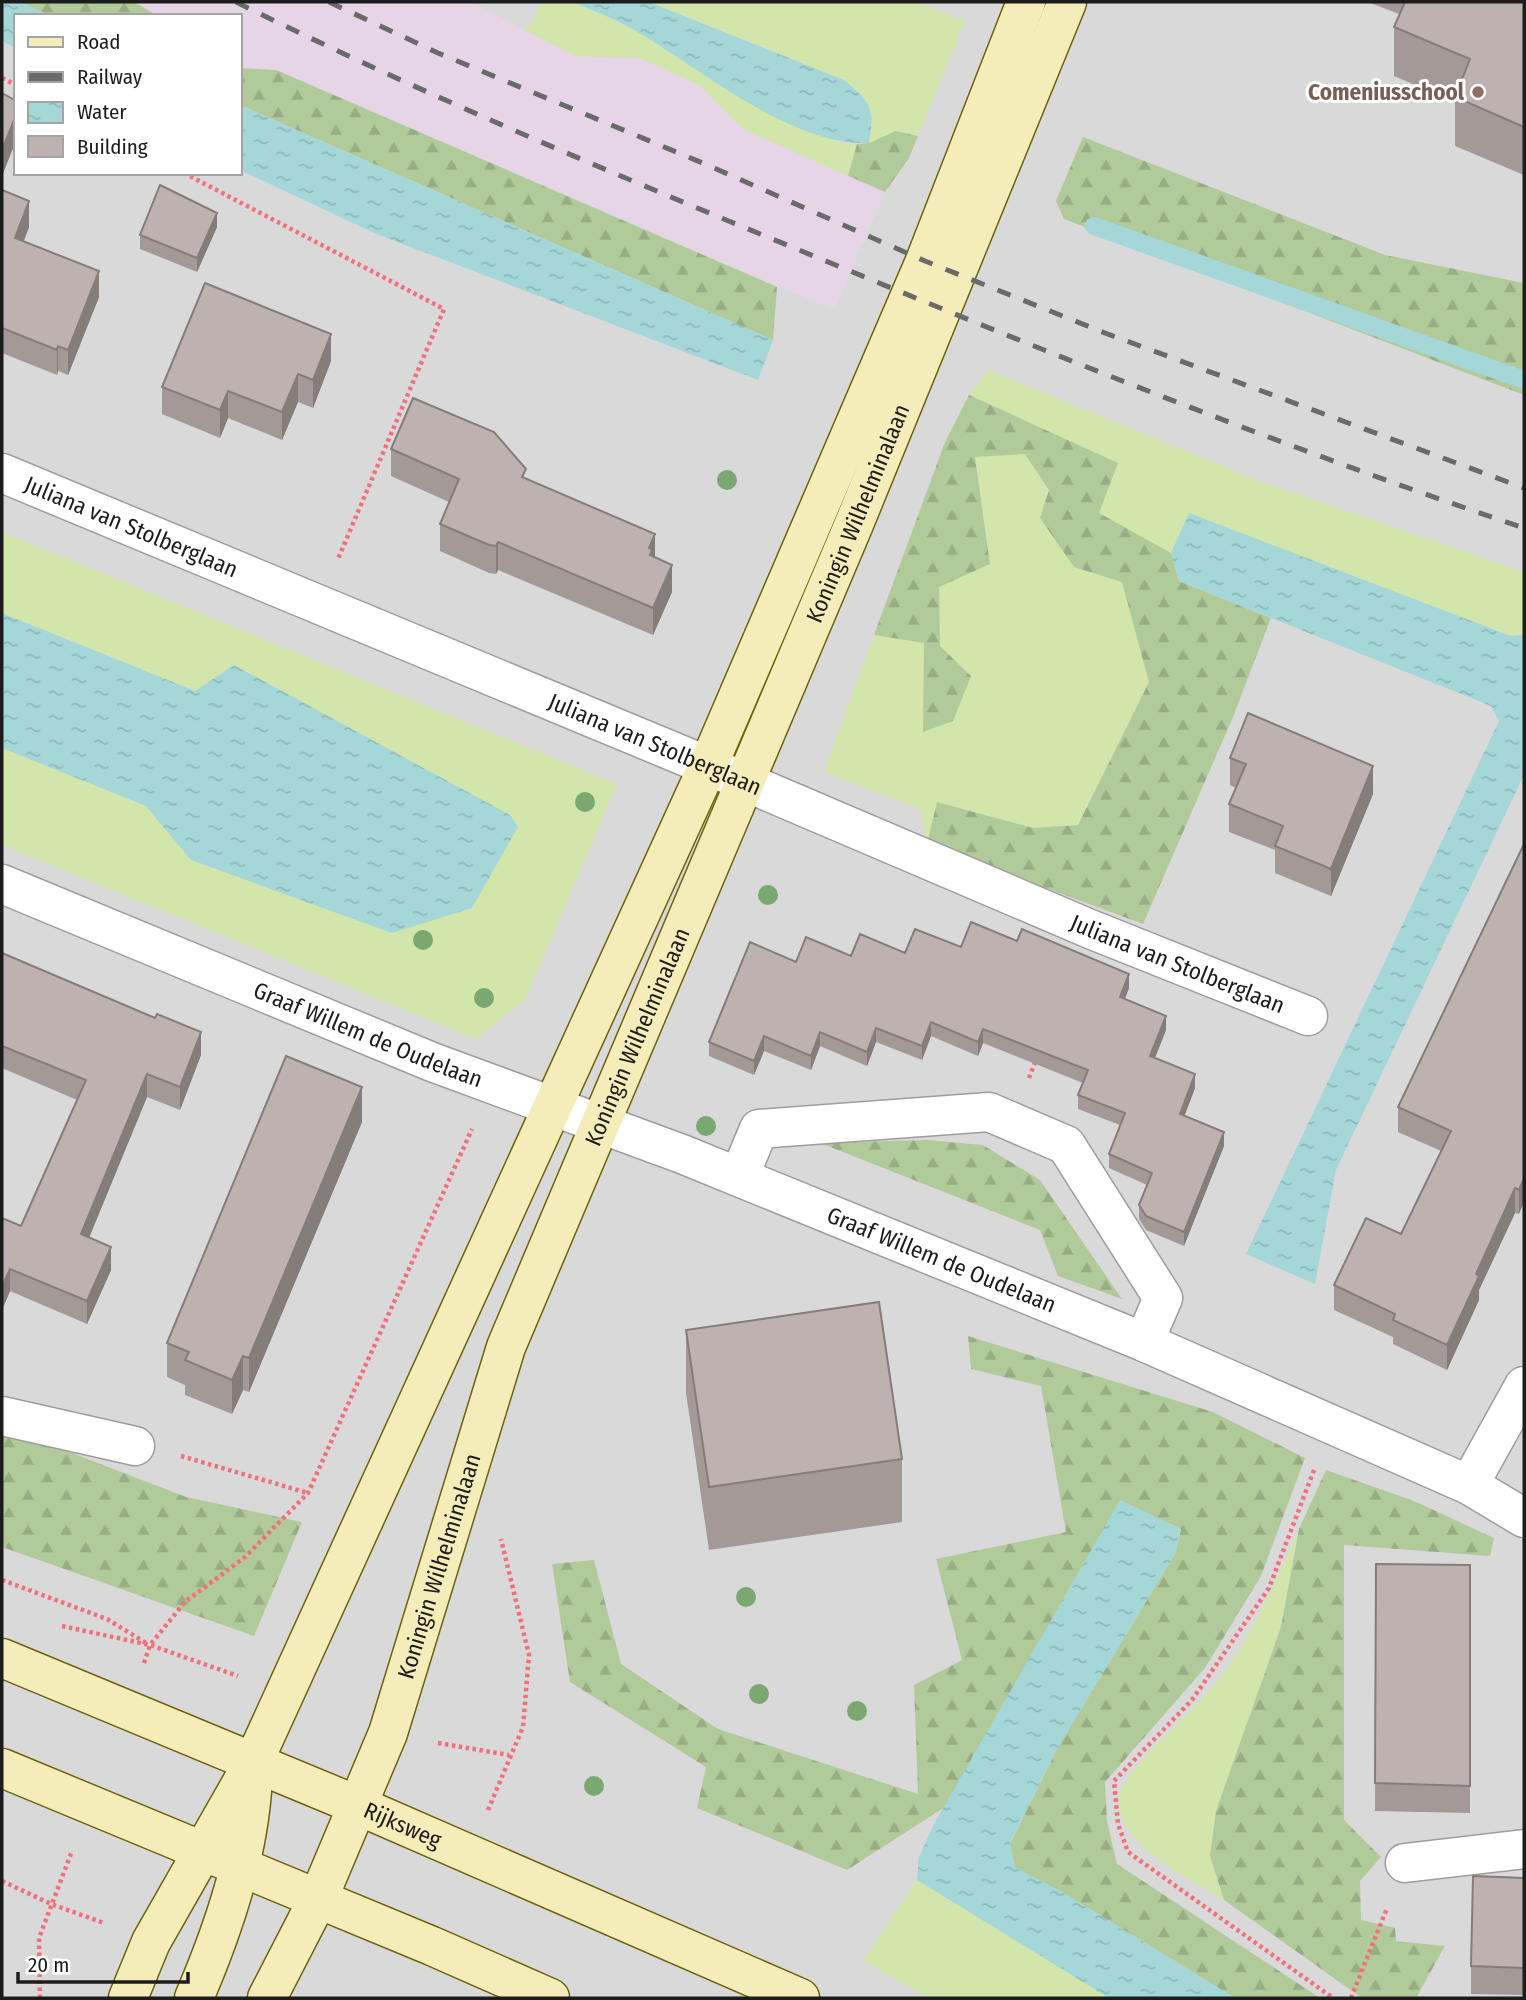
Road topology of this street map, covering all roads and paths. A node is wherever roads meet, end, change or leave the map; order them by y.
1 (1026, 2) edge
2 (1067, 2) edge
3 (188, 175) edge
4 (2, 473) edge
5 (319, 605) junction
6 (708, 766) junction
7 (746, 782) junction
8 (2, 884) edge
9 (1308, 1016) dead end
10 (1037, 1058) edge
11 (490, 1085) junction
12 (553, 1108) junction
13 (1011, 1122) junction
14 (599, 1124) junction
15 (739, 1177) junction
16 (1144, 1342) junction
17 (1524, 1385) edge
18 (2, 1416) edge
19 (1331, 1423) junction
20 (135, 1446) joint
21 (1469, 1485) junction
22 (1524, 1518) edge
23 (499, 1533) dead end
24 (2, 1580) edge
25 (50, 1623) dead end
26 (2, 1658) edge
27 (253, 1763) junction
28 (2, 1768) edge
29 (359, 1806) junction
30 (1524, 1849) edge
31 (201, 1851) junction
32 (470, 1854) junction
33 (1405, 1863) joint
34 (239, 1867) junction
35 (2, 1881) edge
36 (318, 1899) junction
37 (40, 1998) edge
38 (128, 1998) edge
39 (194, 1998) edge
40 (267, 1998) edge
41 (550, 1998) edge
42 (800, 1998) edge
43 (1333, 1998) edge
44 (1351, 1998) edge

1 - 6 main road, Koningin Wilhelminalaan
2 - 7 main road, Koningin Wilhelminalaan
3 - 5 path
4 - 5 street, Juliana van Stolberglaan
5 - 6 street, Juliana van Stolberglaan
6 - 7 street, Juliana van Stolberglaan
6 - 12 main road, Koningin Wilhelminalaan
7 - 9 street, Juliana van Stolberglaan
7 - 14 main road, Koningin Wilhelminalaan
8 - 11 street, Graaf Willem de Oudelaan
10 - 13 path
11 - 12 street, Graaf Willem de Oudelaan
11 - 20 path
12 - 14 street, Graaf Willem de Oudelaan
12 - 27 main road, Koningin Wilhelminalaan
13 - 15 street
13 - 16 street
14 - 15 street, Graaf Willem de Oudelaan
14 - 29 main road, Koningin Wilhelminalaan
15 - 16 street, Graaf Willem de Oudelaan
16 - 19 street, Graaf Willem de Oudelaan
17 - 21 street
18 - 20 street
19 - 21 street, Graaf Willem de Oudelaan
19 - 43 path
21 - 22 street, Graaf Willem de Oudelaan
23 - 32 path
24 - 25 path
26 - 27 main road, Rijksweg
27 - 29 main road, Rijksweg
27 - 31 main road, Koningin Wilhelminalaan
27 - 34 main road, Koningin Wilhelminalaan
28 - 31 main road
29 - 32 main road, Rijksweg
29 - 36 main road, Koningin Wilhelminalaan
30 - 33 street
31 - 34 main road
31 - 38 main road, Koningin Wilhelminalaan
32 - 42 main road, Rijksweg
33 - 44 path
34 - 36 main road
34 - 39 main road, Koningin Wilhelminalaan
35 - 37 path
36 - 40 main road, Koningin Wilhelminalaan
36 - 41 main road

